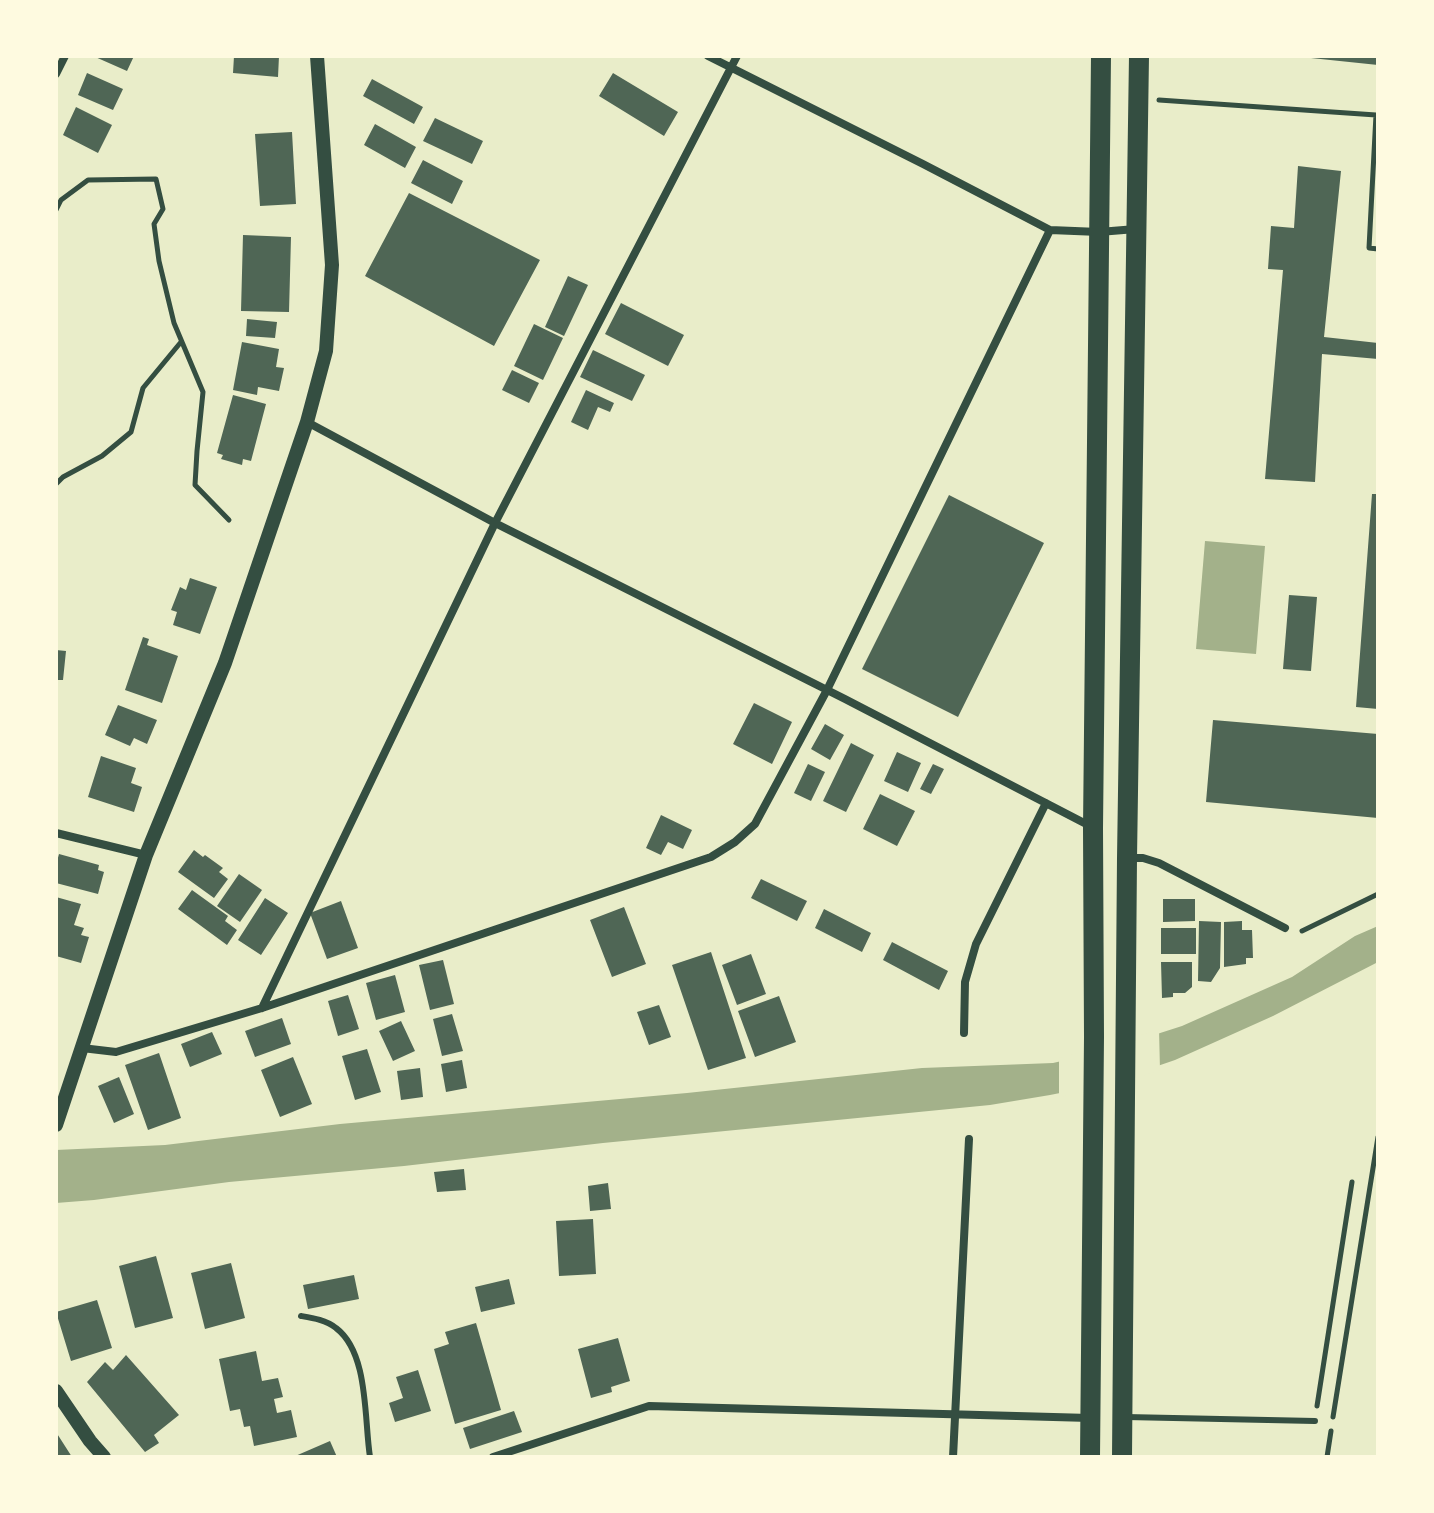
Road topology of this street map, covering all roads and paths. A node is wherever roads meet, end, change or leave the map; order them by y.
1 (65, 56) edge
2 (317, 56) edge
3 (708, 56) edge
4 (737, 56) edge
5 (1101, 56) edge
6 (1139, 56) edge
7 (731, 68) junction
8 (56, 74) edge
9 (1138, 99) junction
10 (56, 210) edge
11 (1137, 229) junction
12 (1050, 230) junction
13 (1099, 232) junction
14 (1378, 249) edge
15 (181, 342) junction
16 (307, 422) junction
17 (56, 484) edge
18 (229, 520) dead end
19 (495, 523) junction
20 (827, 690) junction
21 (1046, 803) junction
22 (1093, 828) junction
23 (56, 833) edge
24 (146, 855) junction
25 (1127, 858) junction
26 (1378, 894) edge
27 (1285, 928) joint
28 (262, 1008) junction
29 (964, 1033) dead end
30 (82, 1048) junction
31 (56, 1125) edge
32 (1378, 1137) edge
33 (969, 1139) dead end
34 (1352, 1182) dead end
35 (301, 1316) dead end
36 (56, 1391) edge
37 (62, 1413) edge
38 (955, 1414) junction
39 (1122, 1417) junction
40 (1091, 1418) junction
41 (1315, 1421) joint
42 (104, 1457) edge
43 (370, 1457) edge
44 (493, 1457) edge
45 (953, 1457) edge
46 (1090, 1457) edge
47 (1122, 1457) edge
48 (1327, 1457) edge

1 - 8 street
2 - 16 street
3 - 7 street
4 - 7 street
5 - 13 main road
6 - 9 main road
7 - 12 street
7 - 19 street
9 - 11 main road
9 - 14 path
10 - 15 path
11 - 13 street
11 - 25 main road
12 - 13 street
12 - 20 street
13 - 22 main road
15 - 17 path
15 - 18 path
16 - 19 street
16 - 24 street
19 - 20 street
19 - 28 street
20 - 21 street
20 - 28 street
21 - 22 street
21 - 29 street
22 - 40 main road
23 - 24 street
24 - 30 street
25 - 27 street
25 - 39 main road
26 - 27 path
28 - 30 street
30 - 31 street
32 - 48 path
33 - 38 street
34 - 41 path
35 - 43 lane
36 - 37 street
37 - 42 street
38 - 40 street
38 - 44 street
38 - 45 street
39 - 41 lane
39 - 47 main road
40 - 46 main road

